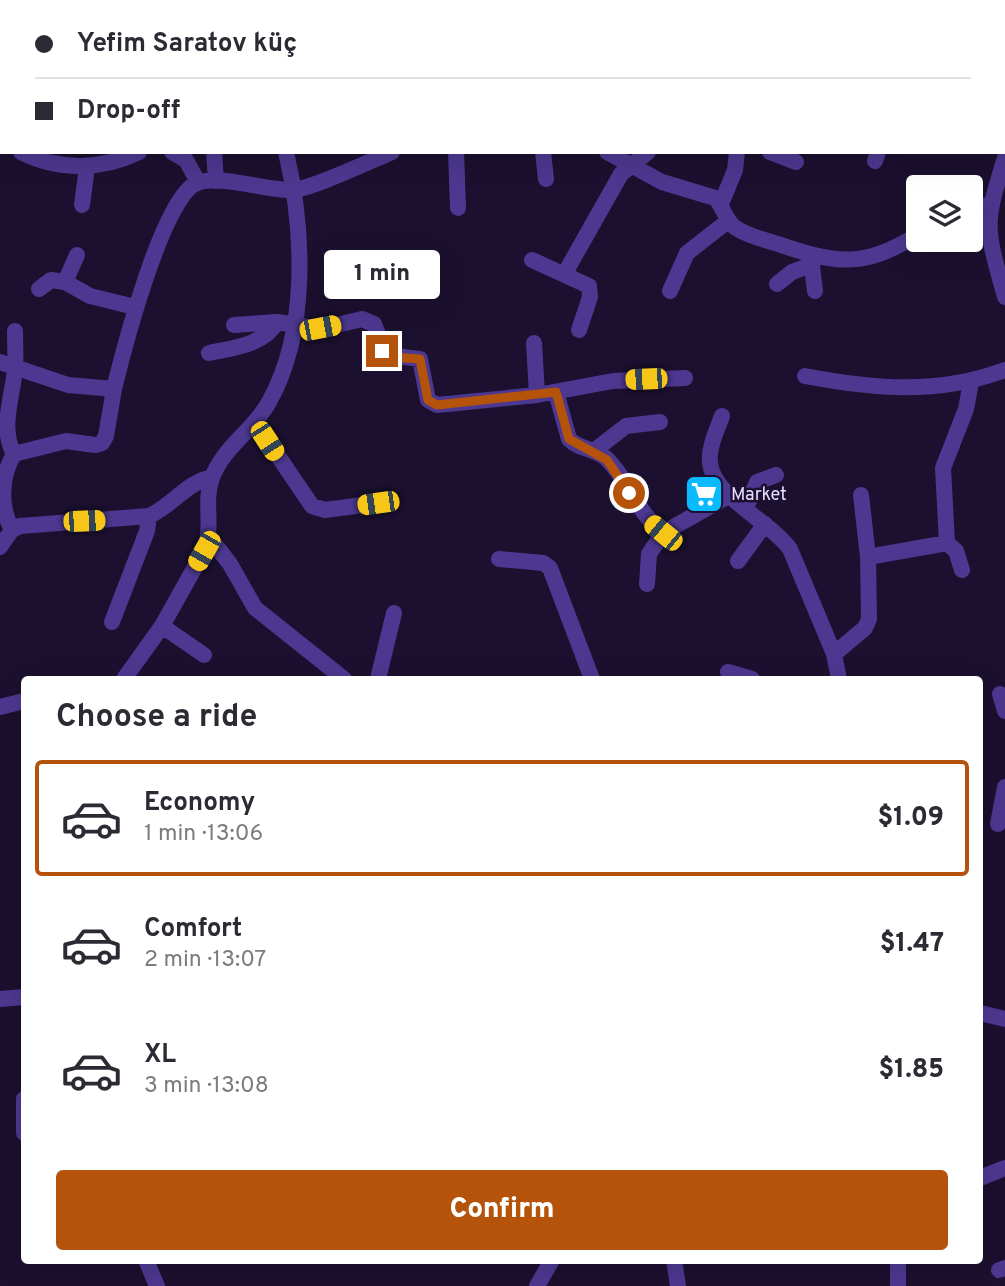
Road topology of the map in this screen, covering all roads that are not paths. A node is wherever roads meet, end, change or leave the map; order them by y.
1 (26, 154) edge
2 (135, 154) edge
3 (176, 154) edge
4 (215, 154) edge
5 (286, 154) edge
6 (387, 154) edge
7 (456, 154) edge
8 (543, 154) edge
9 (611, 154) edge
10 (645, 154) edge
11 (737, 154) edge
12 (775, 154) edge
13 (1005, 158) edge
14 (796, 162) dead end
15 (630, 165) junction
16 (86, 167) junction
17 (546, 179) dead end
18 (216, 181) junction
19 (198, 182) junction
20 (1001, 184) edge
21 (295, 190) junction
22 (722, 204) junction
23 (82, 205) dead end
24 (983, 206) edge
25 (989, 206) junction
26 (458, 208) dead end
27 (728, 221) junction
28 (906, 241) edge
29 (77, 255) dead end
30 (532, 260) dead end
31 (811, 260) junction
32 (565, 273) junction
33 (65, 282) junction
34 (778, 285) dead end
35 (39, 289) dead end
36 (670, 291) dead end
37 (815, 291) dead end
38 (1005, 297) edge
39 (135, 307) junction
40 (277, 322) junction
41 (295, 324) junction
42 (234, 325) dead end
43 (579, 330) dead end
44 (15, 331) dead end
45 (534, 343) dead end
46 (209, 353) dead end
47 (8, 365) edge
48 (1005, 370) edge
49 (805, 376) dead end
50 (685, 378) dead end
51 (971, 382) junction
52 (114, 389) junction
53 (556, 392) junction
54 (537, 395) junction
55 (722, 415) dead end
56 (255, 422) junction
57 (660, 422) dead end
58 (595, 450) junction
59 (14, 454) junction
60 (776, 475) dead end
61 (212, 477) junction
62 (730, 495) junction
63 (861, 495) dead end
64 (378, 503) dead end
65 (746, 508) junction
66 (149, 516) junction
67 (765, 524) junction
68 (12, 530) junction
69 (663, 533) junction
70 (210, 538) junction
71 (947, 543) junction
72 (0, 547) edge
73 (868, 557) junction
74 (499, 559) dead end
75 (738, 561) dead end
76 (962, 570) dead end
77 (647, 584) dead end
78 (394, 612) dead end
79 (112, 622) dead end
80 (162, 626) junction
81 (834, 654) junction
82 (204, 655) dead end
83 (728, 673) dead end
84 (126, 676) edge
85 (340, 676) edge
86 (379, 676) edge
87 (591, 676) edge
88 (740, 676) edge
89 (838, 676) edge
90 (1000, 694) dead end
91 (21, 702) edge
92 (0, 707) edge
93 (1005, 711) edge
94 (1005, 787) edge
95 (983, 822) edge
96 (1001, 825) edge
97 (21, 997) edge
98 (0, 999) edge
99 (983, 1014) edge
100 (1005, 1018) edge
101 (1005, 1168) edge
102 (983, 1177) edge
103 (148, 1264) edge
104 (550, 1264) edge
105 (675, 1264) edge
106 (898, 1264) edge
107 (157, 1286) edge
108 (537, 1286) edge
109 (678, 1286) edge
110 (898, 1286) edge

1 - 16 street
2 - 16 street
3 - 19 street
4 - 18 street
5 - 21 street
6 - 21 street
7 - 26 street
8 - 17 street
9 - 15 street
10 - 15 street
11 - 22 street
12 - 14 street
13 - 20 street
15 - 22 street
15 - 32 street
16 - 23 street
18 - 19 street
18 - 21 street
19 - 39 street
20 - 25 street
21 - 41 street
22 - 27 street
24 - 25 street
25 - 38 street
27 - 31 street
27 - 36 street
28 - 31 street
29 - 33 street
30 - 32 street
31 - 34 street
31 - 37 street
32 - 43 street
33 - 35 street
33 - 39 street
39 - 52 street
40 - 41 street
40 - 42 street
40 - 46 street
41 - 54 street
41 - 56 street
44 - 47 street
45 - 54 street
47 - 52 street
47 - 59 street
48 - 51 street
49 - 51 street
50 - 53 street
51 - 71 street
52 - 59 street
53 - 54 street
53 - 58 street
55 - 62 street
56 - 61 street
56 - 64 street
57 - 58 street
58 - 69 street
59 - 68 street
60 - 65 street
61 - 66 street
61 - 70 street
62 - 65 street
62 - 69 street
63 - 73 street
65 - 67 street
66 - 68 street
66 - 79 street
67 - 75 street
67 - 81 street
68 - 72 street
69 - 77 street
70 - 80 street
70 - 85 street
71 - 73 street
71 - 76 street
73 - 81 street
74 - 87 street
78 - 86 street
80 - 82 street
80 - 84 street
81 - 89 street
83 - 88 street
90 - 93 street
91 - 92 street
94 - 96 street
95 - 96 street
97 - 98 street
99 - 100 street
101 - 102 street
103 - 107 street
104 - 108 street
105 - 109 street
106 - 110 street

